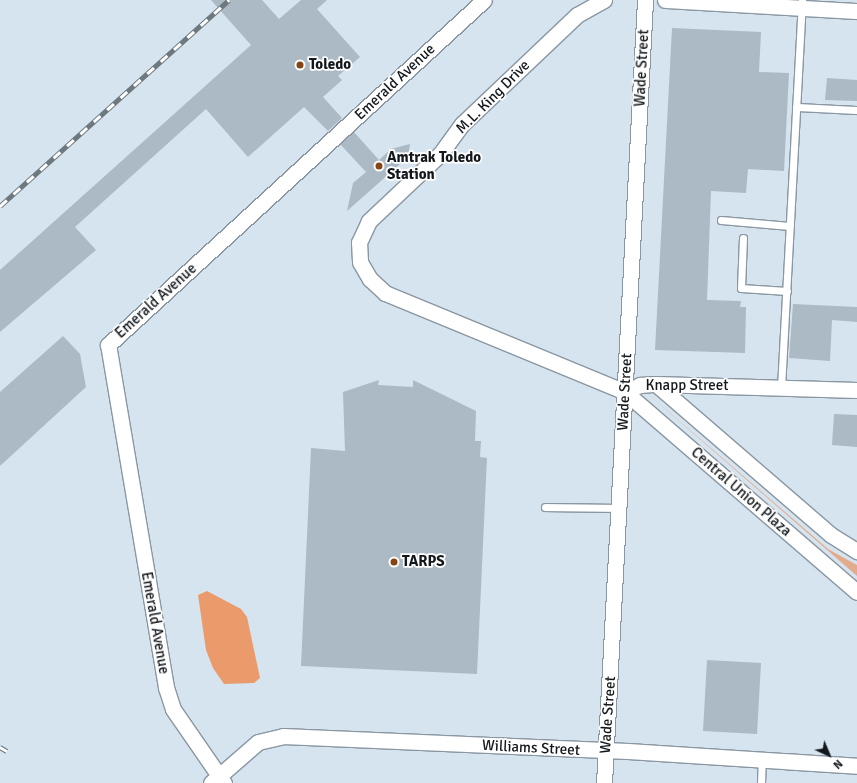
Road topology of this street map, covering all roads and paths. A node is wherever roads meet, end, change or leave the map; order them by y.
1 (484, 0) edge
2 (604, 0) edge
3 (645, 0) edge
4 (665, 0) edge
5 (801, 4) edge
6 (857, 11) edge
7 (796, 107) junction
8 (857, 110) edge
9 (721, 220) dead end
10 (790, 226) junction
11 (743, 238) dead end
12 (786, 291) junction
13 (415, 306) joint
14 (656, 384) junction
15 (781, 388) junction
16 (857, 390) edge
17 (625, 392) junction
18 (545, 507) dead end
19 (619, 508) junction
20 (857, 551) edge
21 (857, 592) edge
22 (605, 751) junction
23 (762, 759) junction
24 (857, 766) edge
25 (218, 781) edge
26 (604, 783) edge
27 (761, 783) edge

1 - 25 street, Emerald Avenue
2 - 13 street, M.L. King Drive
3 - 17 street, Wade Street
4 - 5 street
5 - 6 street
5 - 7 lane
7 - 8 lane
7 - 10 lane
9 - 10 lane
10 - 12 lane
11 - 12 lane
12 - 15 lane
13 - 17 street, Knapp Street
14 - 15 street, Knapp Street
14 - 17 street, Knapp Street
14 - 20 street, Central Union Plaza
15 - 16 street, Knapp Street
17 - 19 street, Wade Street
17 - 21 street, Central Union Plaza
18 - 19 lane
19 - 22 street, Wade Street
22 - 23 street, Williams Street
22 - 25 street, Williams Street
22 - 26 street, Wade Street
23 - 24 street, Williams Street
23 - 27 lane

